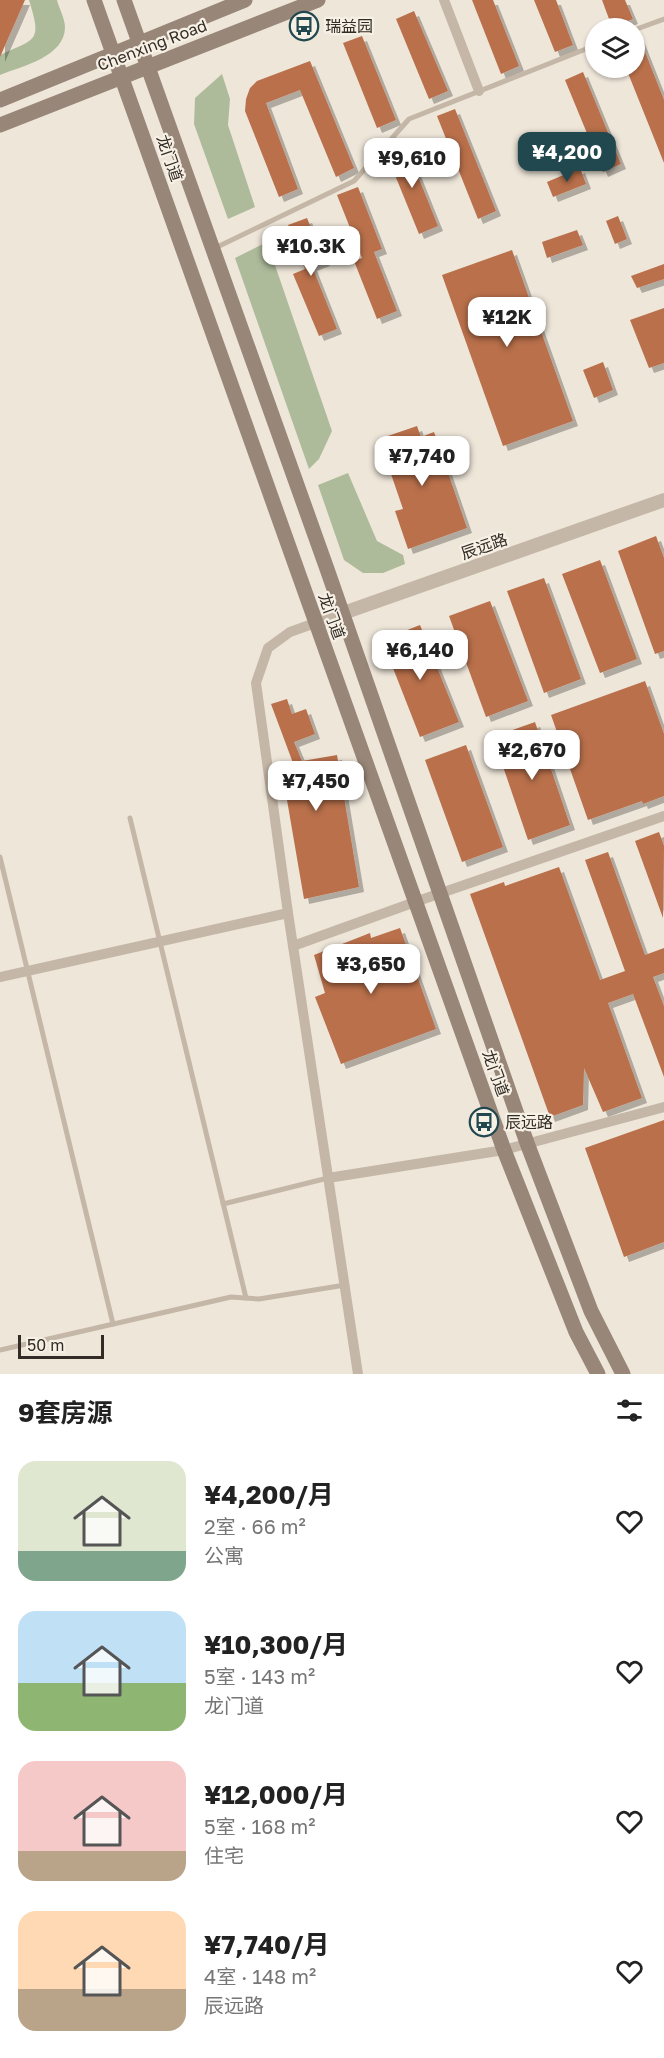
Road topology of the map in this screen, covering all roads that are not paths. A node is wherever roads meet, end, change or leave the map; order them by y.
1 (94, 0) edge
2 (124, 0) edge
3 (245, 0) edge
4 (318, 0) edge
5 (444, 0) edge
6 (664, 19) edge
7 (645, 26) edge
8 (140, 43) junction
9 (585, 49) edge
10 (114, 53) junction
11 (148, 66) junction
12 (122, 76) junction
13 (479, 91) junction
14 (2, 99) edge
15 (0, 125) edge
16 (213, 249) junction
17 (664, 500) edge
18 (341, 614) junction
19 (315, 623) junction
20 (664, 816) edge
21 (130, 818) dead end
22 (0, 857) edge
23 (440, 894) junction
24 (415, 902) junction
25 (288, 913) junction
26 (159, 942) junction
27 (293, 946) junction
28 (27, 971) junction
29 (0, 977) edge
30 (664, 1107) edge
31 (528, 1143) junction
32 (504, 1150) junction
33 (328, 1178) junction
34 (223, 1204) junction
35 (345, 1285) junction
36 (246, 1298) junction
37 (113, 1324) junction
38 (0, 1350) edge
39 (358, 1374) edge
40 (598, 1374) edge
41 (623, 1374) edge

1 - 10 main road, 龙门道
2 - 8 main road, 龙门道
3 - 8 main road, Chenxing Road
4 - 11 main road, Chenxing Road
5 - 13 street
6 - 7 lane
8 - 10 main road, Chenxing Road
8 - 11 main road, 龙门道
9 - 13 lane
10 - 12 main road, 龙门道
10 - 14 main road, Chenxing Road
11 - 12 main road, Chenxing Road
11 - 16 main road, 龙门道
12 - 15 main road, Chenxing Road
12 - 19 main road, 龙门道
13 - 16 lane
16 - 18 main road, 龙门道
17 - 18 street, 辰远路
18 - 19 street, 辰远路
18 - 23 main road, 龙门道
19 - 24 main road, 龙门道
19 - 25 street
20 - 23 street
21 - 26 lane
22 - 28 lane
23 - 24 street
23 - 31 main road, 龙门道
24 - 27 street
24 - 32 main road, 龙门道
25 - 26 street
25 - 27 street
26 - 28 street
26 - 34 lane
27 - 33 street
28 - 29 street
28 - 37 lane
30 - 31 street
31 - 32 street
31 - 41 main road, 龙门道
32 - 33 street
32 - 40 main road, 龙门道
33 - 34 lane
33 - 35 street
34 - 36 lane
35 - 36 lane
35 - 39 street
36 - 37 lane
37 - 38 lane

